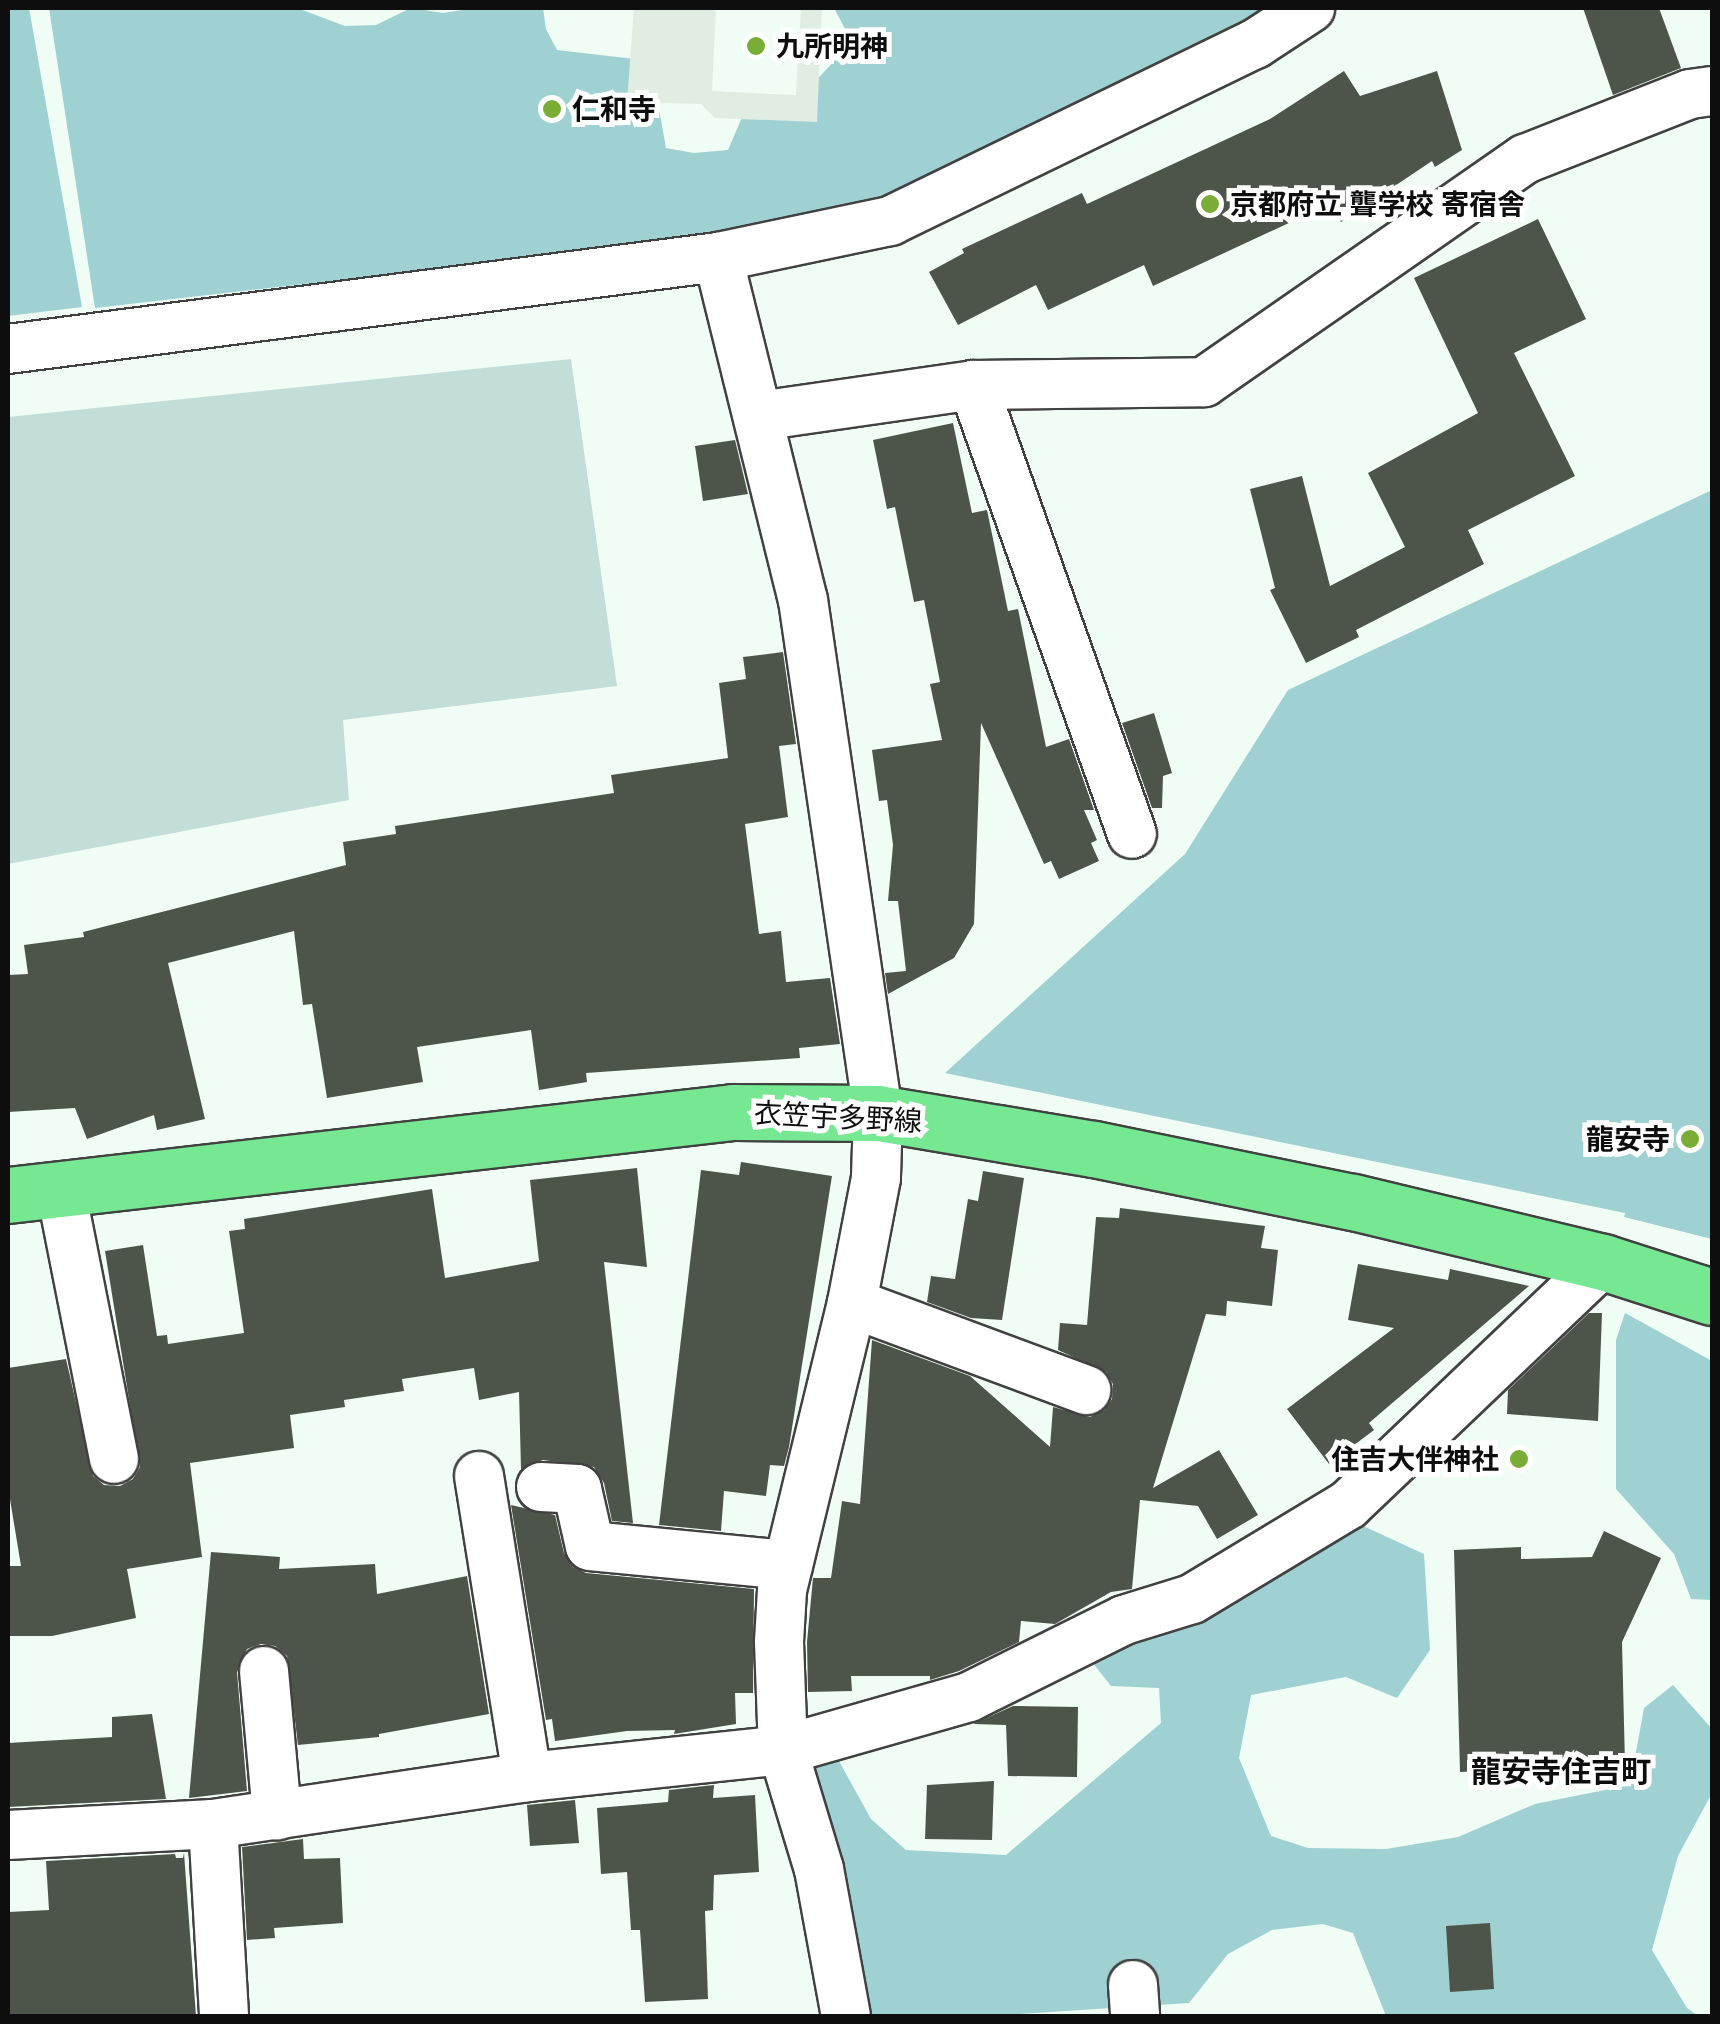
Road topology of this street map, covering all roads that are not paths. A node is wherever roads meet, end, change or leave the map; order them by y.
1 (1310, 8) edge
2 (1712, 90) edge
3 (718, 257) junction
4 (8, 348) edge
5 (973, 385) junction
6 (759, 416) junction
7 (1132, 834) dead end
8 (878, 1113) junction
9 (62, 1191) junction
10 (8, 1195) edge
11 (1602, 1262) junction
12 (1712, 1296) edge
13 (852, 1303) junction
14 (1086, 1390) dead end
15 (114, 1459) dead end
16 (479, 1476) dead end
17 (541, 1487) dead end
18 (788, 1565) junction
19 (264, 1671) dead end
20 (784, 1750) junction
21 (527, 1777) junction
22 (276, 1815) junction
23 (212, 1824) junction
24 (8, 1835) edge
25 (224, 2016) edge
26 (846, 2016) edge

1 - 3 street
2 - 5 street
3 - 4 street
3 - 6 street
5 - 6 street
5 - 7 street
6 - 8 street
8 - 9 main road, 衣笠宇多野線
8 - 11 main road, 衣笠宇多野線
8 - 13 street
9 - 10 main road, 衣笠宇多野線
9 - 15 street
11 - 12 main road, 衣笠宇多野線
11 - 20 street
13 - 14 street
13 - 18 street
16 - 21 street
17 - 18 street
18 - 20 street
19 - 22 street
20 - 21 street
20 - 26 street
21 - 22 street
22 - 23 street
23 - 24 street
23 - 25 street

